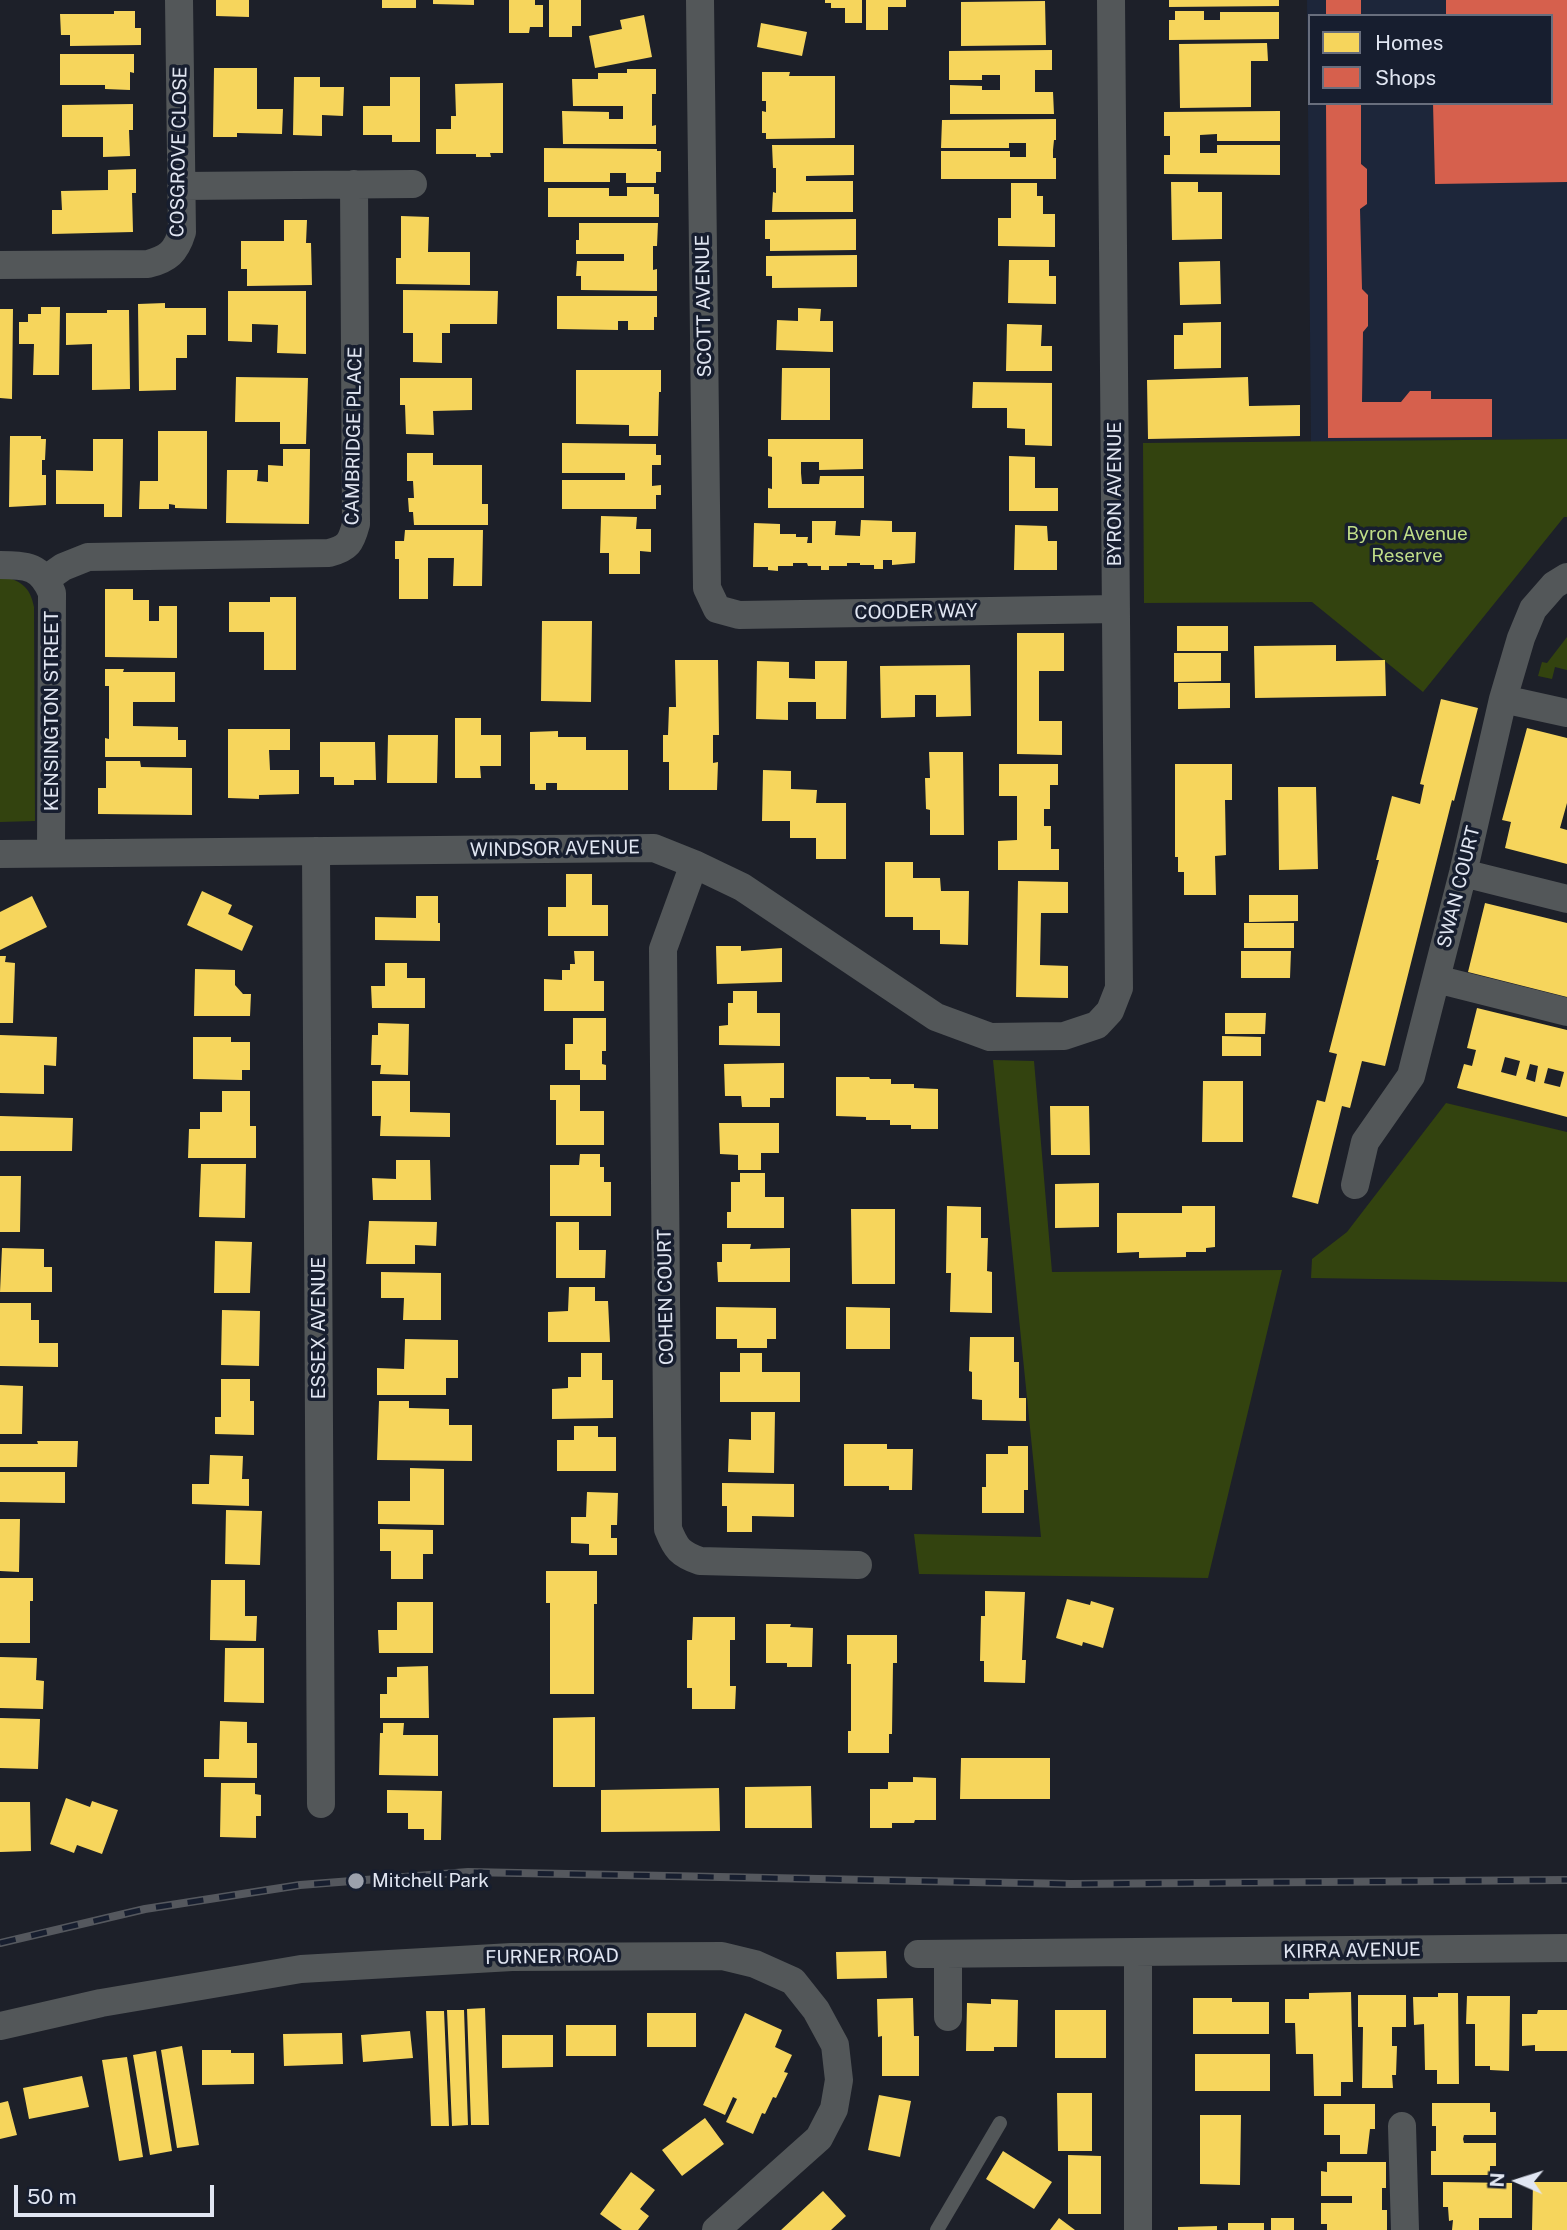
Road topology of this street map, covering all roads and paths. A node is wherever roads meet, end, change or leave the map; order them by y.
1 (179, 0) edge
2 (700, 0) edge
3 (1111, 0) edge
4 (354, 184) junction
5 (413, 184) dead end
6 (182, 186) junction
7 (0, 265) edge
8 (0, 565) edge
9 (46, 579) junction
10 (1561, 581) edge
11 (717, 609) joint
12 (1116, 610) junction
13 (1503, 699) junction
14 (1567, 713) edge
15 (316, 851) junction
16 (51, 853) junction
17 (0, 854) edge
18 (694, 864) junction
19 (1463, 873) junction
20 (1567, 898) edge
21 (1436, 979) junction
22 (1119, 988) joint
23 (1567, 1012) edge
24 (1355, 1185) dead end
25 (858, 1565) dead end
26 (321, 1804) dead end
27 (1567, 1948) edge
28 (1138, 1953) junction
29 (918, 1954) dead end
30 (948, 1955) junction
31 (948, 2017) dead end
32 (0, 2026) edge
33 (1000, 2123) dead end
34 (1402, 2126) dead end
35 (716, 2230) edge
36 (937, 2230) edge
37 (1138, 2230) edge
38 (1405, 2230) edge

1 - 6 street, COSGROVE CLOSE
2 - 11 street, SCOTT AVENUE
3 - 12 street, BYRON AVENUE
4 - 5 street
4 - 6 street
4 - 9 street, CAMBRIDGE PLACE
6 - 7 street, COSGROVE CLOSE
8 - 9 street
9 - 16 street, KENSINGTON STREET
10 - 13 street, SWAN COURT
11 - 12 street, COODER WAY
12 - 22 street, BYRON AVENUE
13 - 14 street
13 - 19 street, SWAN COURT
15 - 16 street, WINDSOR AVENUE
15 - 18 street, WINDSOR AVENUE
15 - 26 street, ESSEX AVENUE
16 - 17 street, WINDSOR AVENUE
18 - 22 street, WINDSOR AVENUE
18 - 25 street, COHEN COURT
19 - 20 street
19 - 21 street, SWAN COURT
21 - 23 street
21 - 24 street, SWAN COURT
27 - 28 street, KIRRA AVENUE
28 - 30 street, KIRRA AVENUE
28 - 37 street
29 - 30 street, KIRRA AVENUE
30 - 31 street
32 - 35 street, FURNER ROAD
33 - 36 lane
34 - 38 street

